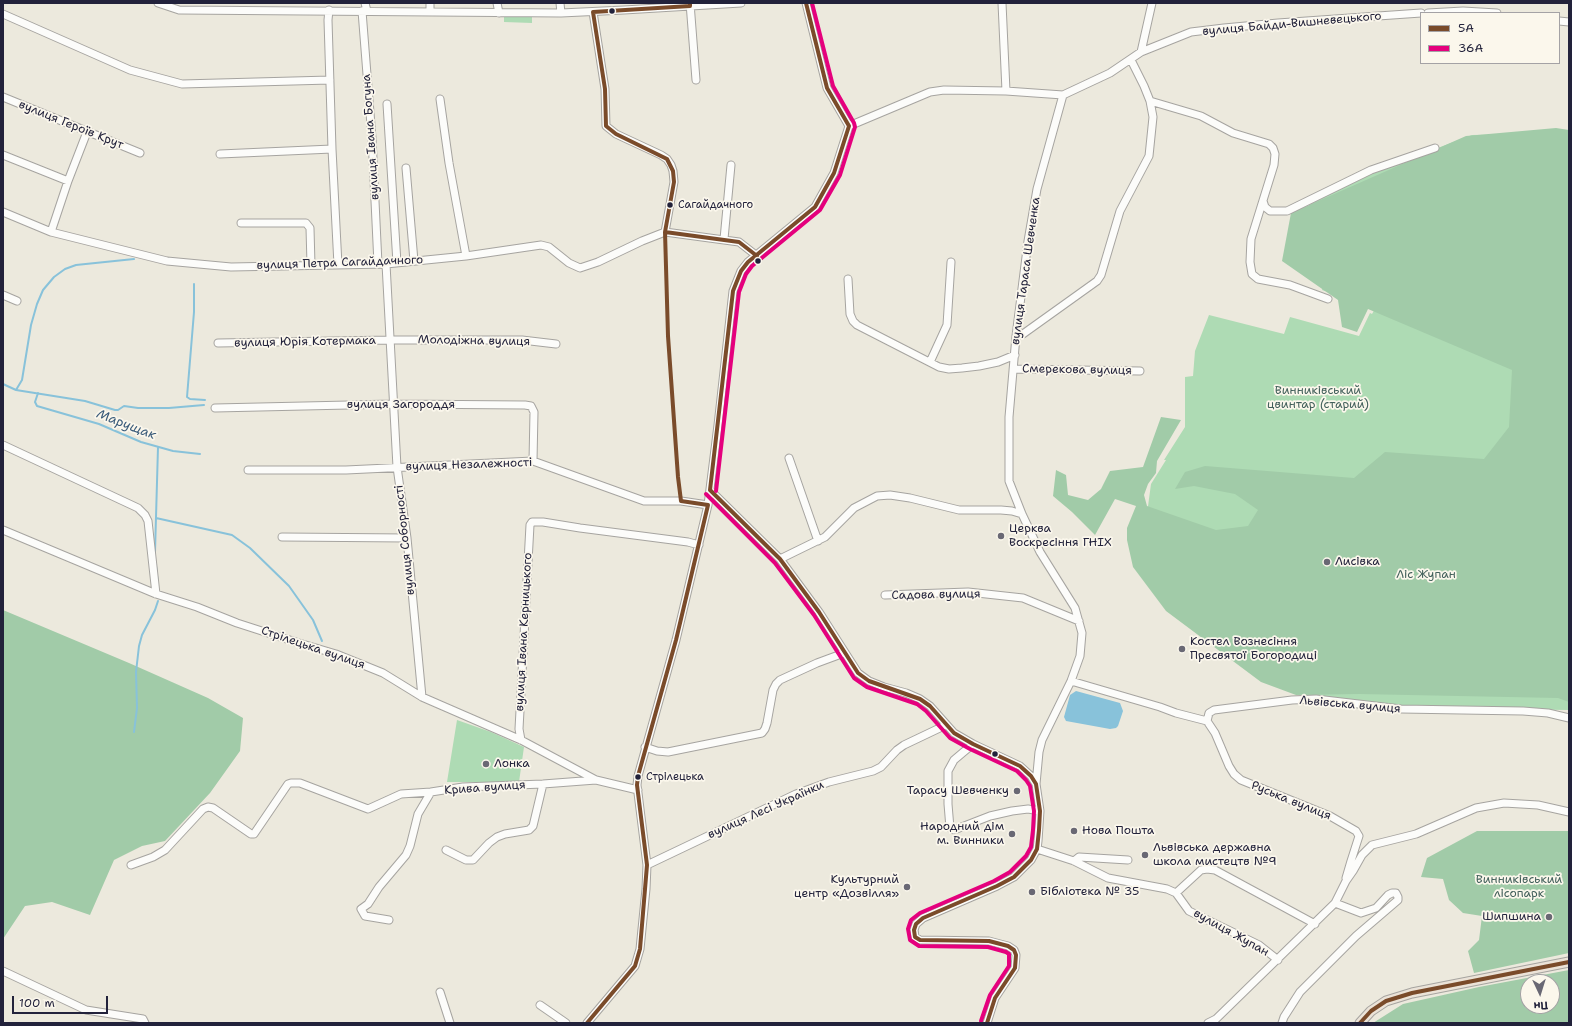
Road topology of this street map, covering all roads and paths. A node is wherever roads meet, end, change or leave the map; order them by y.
1 (158, 3) edge
2 (365, 3) edge
3 (430, 3) edge
4 (497, 3) edge
5 (560, 3) edge
6 (741, 3) edge
7 (806, 3) edge
8 (1002, 3) edge
9 (1152, 3) edge
10 (690, 4) edge
11 (624, 7) edge
12 (329, 10) junction
13 (364, 11) junction
14 (430, 12) junction
15 (499, 12) junction
16 (593, 12) junction
17 (1446, 12) edge
18 (1480, 12) edge
19 (561, 13) junction
20 (3, 14) edge
21 (1420, 14) edge
22 (1141, 52) junction
23 (1131, 60) junction
24 (330, 80) junction
25 (696, 80) dead end
26 (1006, 91) junction
27 (1063, 95) junction
28 (3, 97) edge
29 (440, 100) dead end
30 (1150, 101) junction
31 (387, 104) dead end
32 (848, 126) junction
33 (87, 132) junction
34 (1434, 148) dead end
35 (332, 149) junction
36 (140, 153) dead end
37 (220, 154) dead end
38 (3, 155) edge
39 (731, 165) dead end
40 (406, 168) dead end
41 (68, 181) junction
42 (1263, 201) junction
43 (3, 212) edge
44 (241, 223) dead end
45 (50, 232) junction
46 (665, 232) junction
47 (724, 239) junction
48 (466, 256) junction
49 (757, 256) junction
50 (414, 262) junction
51 (951, 262) dead end
52 (398, 263) junction
53 (378, 264) junction
54 (386, 264) junction
55 (311, 265) junction
56 (338, 265) junction
57 (848, 279) dead end
58 (3, 296) edge
59 (1328, 299) dead end
60 (18, 301) dead end
61 (1016, 336) junction
62 (391, 340) junction
63 (218, 343) dead end
64 (556, 344) dead end
65 (1015, 355) junction
66 (930, 362) junction
67 (1014, 369) junction
68 (1140, 371) dead end
69 (394, 404) junction
70 (215, 408) dead end
71 (3, 445) edge
72 (789, 458) dead end
73 (533, 461) junction
74 (397, 467) junction
75 (248, 470) dead end
76 (710, 490) junction
77 (708, 505) junction
78 (1022, 514) junction
79 (3, 530) edge
80 (282, 537) dead end
81 (407, 538) junction
82 (818, 541) junction
83 (699, 545) junction
84 (780, 559) junction
85 (156, 594) junction
86 (885, 595) dead end
87 (1079, 621) junction
88 (844, 653) junction
89 (1071, 681) junction
90 (422, 697) junction
91 (1569, 718) edge
92 (1207, 720) junction
93 (946, 724) junction
94 (521, 740) junction
95 (973, 744) junction
96 (645, 747) junction
97 (596, 780) junction
98 (543, 784) junction
99 (1036, 784) junction
100 (638, 790) junction
101 (431, 792) junction
102 (1040, 811) junction
103 (1569, 812) edge
104 (1037, 849) junction
105 (446, 850) dead end
106 (1128, 860) dead end
107 (1074, 861) junction
108 (647, 864) junction
109 (131, 865) dead end
110 (1346, 881) junction
111 (1176, 893) junction
112 (1336, 903) junction
113 (389, 920) dead end
114 (1315, 924) junction
115 (1278, 960) junction
116 (1569, 962) edge
117 (3, 971) edge
118 (440, 992) dead end
119 (540, 1004) dead end
120 (144, 1022) edge
121 (450, 1023) edge
122 (566, 1023) edge
123 (587, 1023) edge
124 (987, 1023) edge
125 (1208, 1023) edge
126 (1282, 1023) edge
127 (1360, 1023) edge

1 - 12 street
2 - 13 street, вулиця Івана Богуна
3 - 14 street
4 - 15 street
5 - 19 street
6 - 10 street
7 - 32 street
8 - 26 street
9 - 22 street
10 - 11 street
10 - 25 street
11 - 16 street
12 - 13 street
12 - 24 street
13 - 14 street
13 - 53 street, вулиця Івана Богуна
14 - 15 street
15 - 19 street
16 - 19 street
16 - 46 street
17 - 18 street
20 - 24 street
21 - 22 street, вулиця Байди-Вишневецького
22 - 23 street, вулиця Байди-Вишневецького
23 - 27 street, вулиця Байди-Вишневецького
23 - 30 street
24 - 35 street
26 - 27 street
26 - 32 street
27 - 61 street, вулиця Тараса Шевченка
28 - 33 street, вулиця Героїв Крут
29 - 48 street
30 - 42 street
30 - 61 street
31 - 52 street
32 - 49 street
33 - 36 street, вулиця Героїв Крут
33 - 41 street
34 - 42 street
35 - 37 street
35 - 56 street
38 - 41 street
39 - 47 street
40 - 50 street
41 - 45 street
42 - 59 street
43 - 45 street, вулиця Петра Сагайдачного
44 - 55 street
45 - 55 street, вулиця Петра Сагайдачного
46 - 47 street
46 - 48 street, вулиця Петра Сагайдачного
47 - 49 street
48 - 50 street, вулиця Петра Сагайдачного
49 - 76 street
50 - 52 street, вулиця Петра Сагайдачного
51 - 66 street
52 - 54 street, вулиця Петра Сагайдачного
53 - 54 street, вулиця Петра Сагайдачного
53 - 56 street, вулиця Петра Сагайдачного
54 - 62 street, вулиця Соборності
55 - 56 street, вулиця Петра Сагайдачного
57 - 66 street, вулиця Тараса Шевченка
58 - 60 street
61 - 65 street, вулиця Тараса Шевченка
62 - 63 street, вулиця Юрія Котермака
62 - 64 street, Молодіжна вулиця
62 - 69 street, вулиця Соборності
65 - 66 street, вулиця Тараса Шевченка
65 - 67 street, вулиця Тараса Шевченка
67 - 68 street, Смерекова вулиця
67 - 78 street, вулиця Тараса Шевченка
69 - 70 street, вулиця Загороддя
69 - 73 street, вулиця Загороддя
69 - 74 street, вулиця Соборності
71 - 85 street
72 - 82 street
73 - 74 street, вулиця Незалежності
73 - 77 street, вулиця Незалежності
74 - 75 street, вулиця Незалежності
74 - 81 street, вулиця Соборності
76 - 77 street
76 - 84 street
77 - 83 street
78 - 82 street
78 - 87 street, вулиця Тараса Шевченка
79 - 85 street, Стрілецька вулиця
80 - 81 street
81 - 90 street, вулиця Соборності
82 - 84 street
83 - 94 street, вулиця Івана Керницького
83 - 96 street
84 - 88 street
85 - 90 street, Стрілецька вулиця
86 - 87 street, Садова вулиця
87 - 89 street, вулиця Тараса Шевченка
88 - 93 street
88 - 96 street
89 - 92 street
89 - 99 street, вулиця Тараса Шевченка
90 - 94 street, Стрілецька вулиця
91 - 92 street, Львівська вулиця
92 - 110 street, Руська вулиця
93 - 95 street
93 - 108 street, вулиця Лесі Українки
94 - 97 street, Стрілецька вулиця
95 - 99 street
95 - 102 street
96 - 100 street
97 - 98 street, Крива вулиця
97 - 100 street, Стрілецька вулиця
98 - 101 street, Крива вулиця
98 - 105 street, Крива вулиця
99 - 102 street, вулиця Тараса Шевченка
100 - 108 street
101 - 109 street
101 - 113 street, Крива вулиця
102 - 104 street, вулиця Тараса Шевченка
103 - 110 street
104 - 107 street, вулиця Жупан
104 - 124 street, вулиця Тараса Шевченка
106 - 107 street
107 - 111 street, вулиця Жупан
108 - 123 street
110 - 112 street
111 - 114 street
111 - 115 street, вулиця Жупан
112 - 114 street
112 - 126 street
114 - 115 street
115 - 125 street
116 - 127 main road
117 - 120 street
118 - 121 street
119 - 122 street

